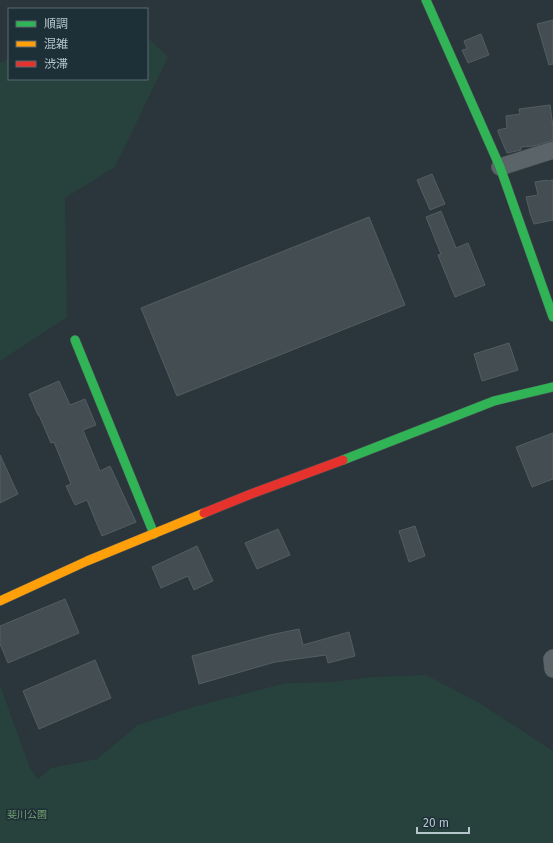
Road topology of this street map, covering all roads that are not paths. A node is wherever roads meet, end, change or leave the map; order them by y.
1 (426, 0) edge
2 (553, 150) edge
3 (500, 167) junction
4 (552, 312) edge
5 (75, 340) dead end
6 (553, 387) edge
7 (154, 534) junction
8 (0, 601) edge
9 (553, 658) edge
10 (553, 669) edge

1 - 3 street
2 - 3 street
3 - 4 street
5 - 7 street
6 - 7 street
7 - 8 street
9 - 10 street

